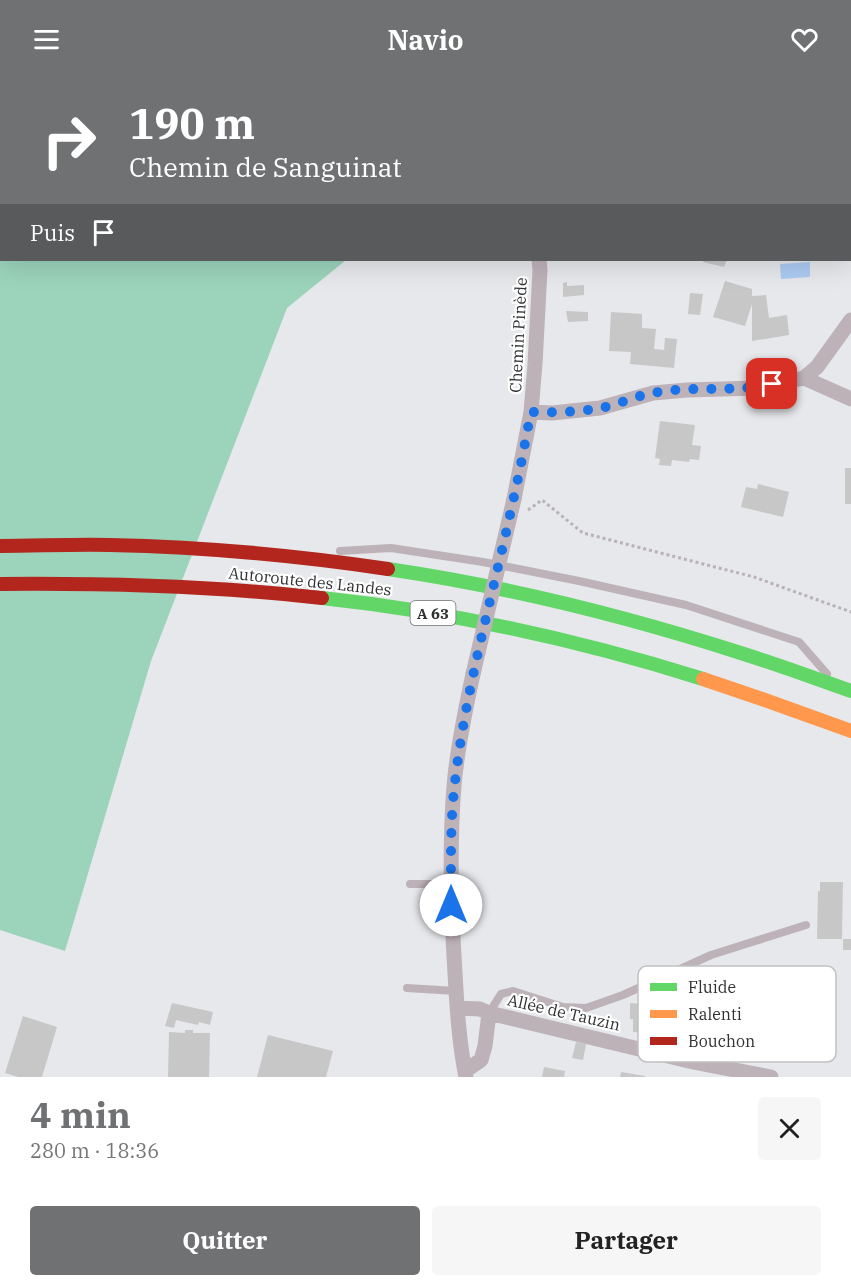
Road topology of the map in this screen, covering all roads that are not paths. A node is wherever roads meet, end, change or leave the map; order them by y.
1 (539, 261) edge
2 (851, 320) edge
3 (804, 378) junction
4 (851, 399) edge
5 (531, 412) junction
6 (0, 546) edge
7 (336, 551) dead end
8 (325, 552) dead end
9 (281, 555) junction
10 (0, 584) edge
11 (844, 689) edge
12 (851, 731) edge
13 (410, 884) dead end
14 (451, 884) junction
15 (806, 925) dead end
16 (687, 966) edge
17 (407, 988) dead end
18 (638, 988) edge
19 (456, 991) junction
20 (458, 1008) junction
21 (489, 1013) junction
22 (638, 1049) edge
23 (693, 1062) edge
24 (466, 1074) edge
25 (771, 1077) edge

1 - 5 street, Chemin Pinède
2 - 3 street
3 - 4 street
3 - 5 street
5 - 14 street, Chemin Pinède, bridge
6 - 9 highway, Autoroute des Landes / A 63
7 - 11 lane
8 - 9 lane
9 - 11 highway, Autoroute des Landes / A 63
10 - 12 highway, Autoroute des Landes / A 63
13 - 14 lane
14 - 19 street, Chemin Pinède
15 - 16 lane
17 - 19 lane
18 - 21 lane
19 - 20 street, Chemin Pinède
20 - 21 street, Allée de Tauzin
20 - 24 street, Chemin Pinède
21 - 22 street, Allée de Tauzin
21 - 24 street, Allée de Tauzin
23 - 25 street, Allée de Tauzin

